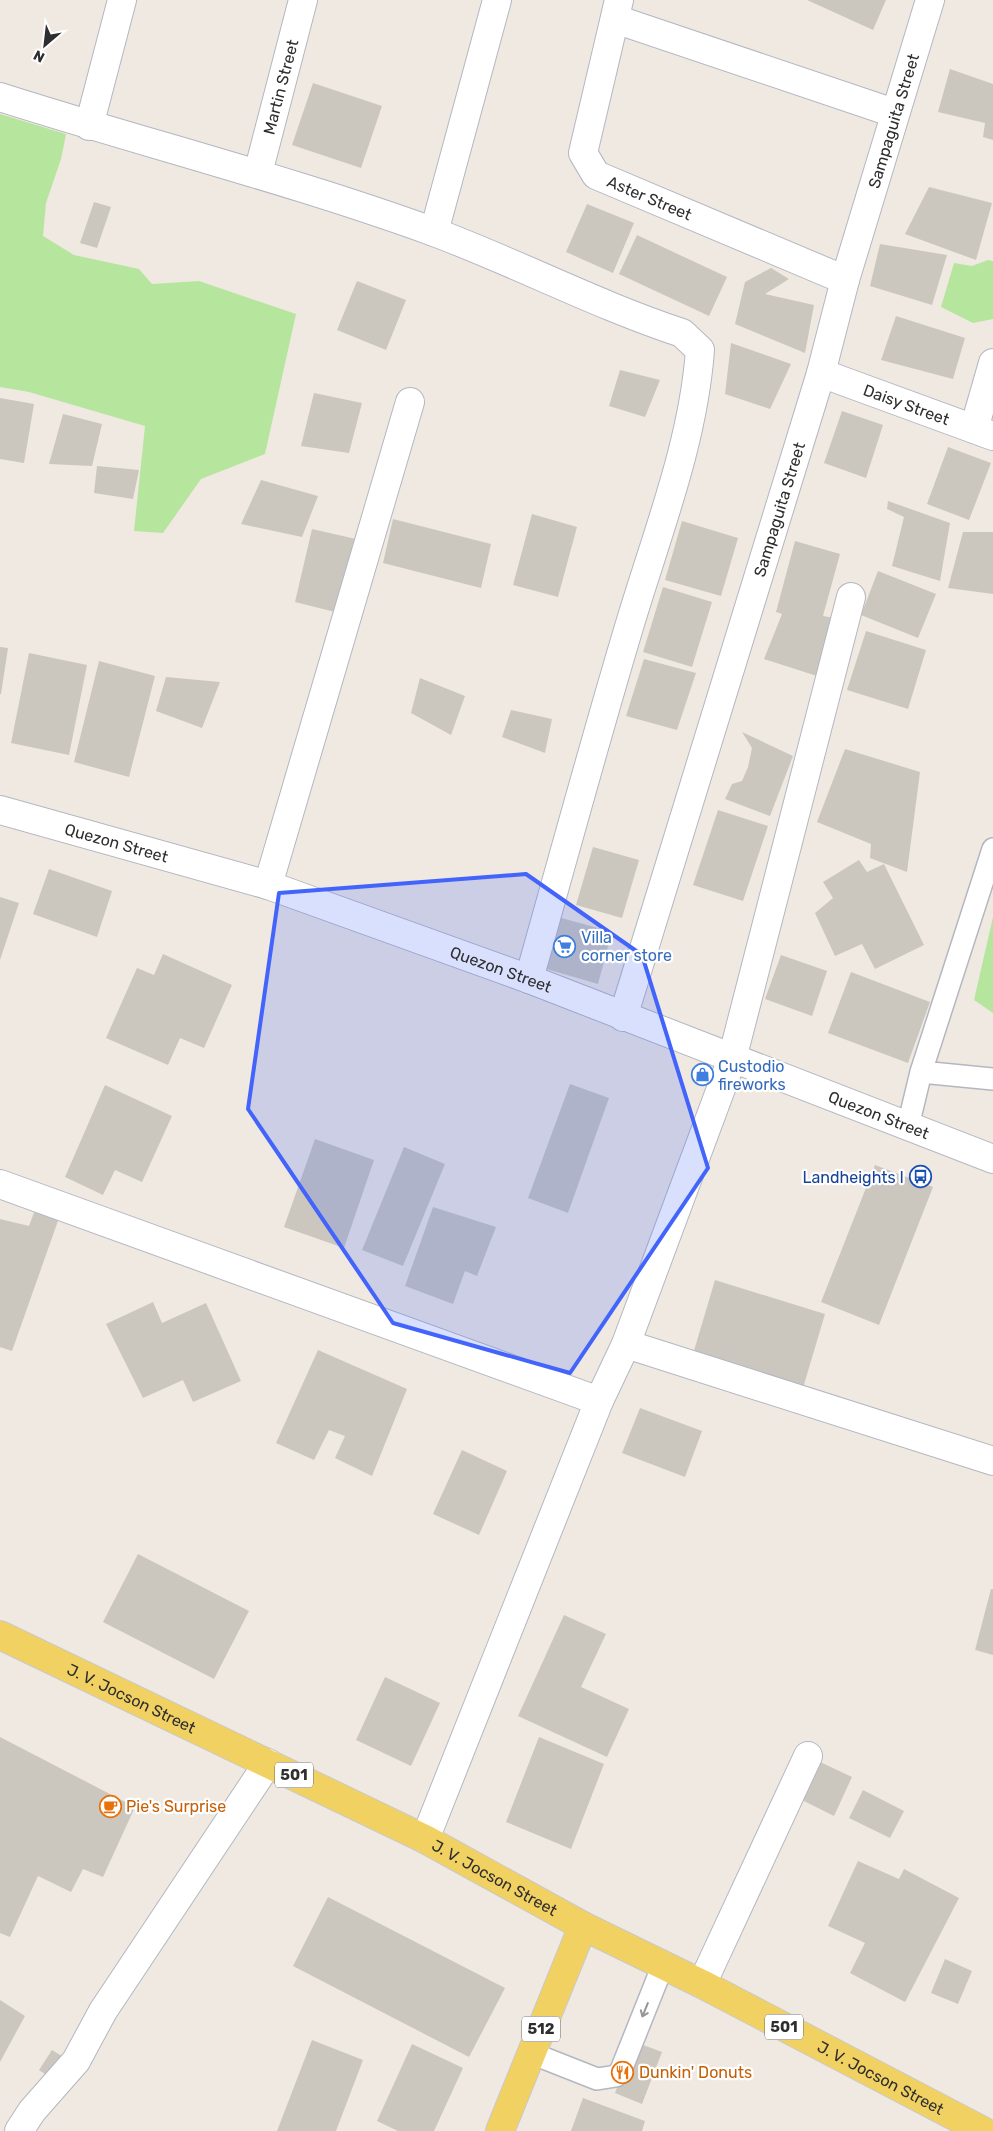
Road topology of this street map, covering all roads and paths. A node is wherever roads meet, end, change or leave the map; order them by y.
1 (122, 0) edge
2 (303, 0) edge
3 (497, 0) edge
4 (930, 0) edge
5 (617, 9) edge
6 (0, 97) edge
7 (894, 113) junction
8 (89, 126) junction
9 (258, 173) junction
10 (434, 232) junction
11 (845, 280) junction
12 (993, 363) edge
13 (821, 373) junction
14 (410, 402) dead end
15 (984, 433) edge
16 (851, 597) dead end
17 (0, 810) edge
18 (993, 849) edge
19 (268, 884) junction
20 (529, 979) junction
21 (623, 1017) junction
22 (732, 1059) junction
23 (921, 1072) junction
24 (993, 1079) edge
25 (908, 1126) junction
26 (993, 1158) edge
27 (0, 1184) edge
28 (626, 1344) junction
29 (599, 1401) junction
30 (993, 1461) edge
31 (0, 1635) edge
32 (808, 1756) dead end
33 (268, 1763) junction
34 (425, 1839) junction
35 (583, 1926) junction
36 (663, 1965) junction
37 (702, 1984) junction
38 (531, 2053) junction
39 (19, 2131) edge
40 (500, 2131) edge
41 (983, 2131) edge

1 - 8 street
2 - 9 street, Martin Street
3 - 10 street
4 - 7 street, Sampaguita Street
5 - 7 street
5 - 11 street, Aster Street
6 - 8 street
7 - 11 street, Sampaguita Street
8 - 9 street
9 - 10 street
10 - 20 street
11 - 13 street, Sampaguita Street
12 - 15 street
13 - 15 street, Daisy Street
13 - 21 street, Sampaguita Street
14 - 19 street
16 - 22 street
17 - 19 street, Quezon Street
18 - 23 lane
19 - 20 street, Quezon Street
20 - 21 street, Quezon Street
21 - 22 street, Quezon Street
22 - 25 street, Quezon Street
22 - 28 street
23 - 24 lane
23 - 25 lane
25 - 26 street, Quezon Street
27 - 29 street
28 - 29 street
28 - 30 street
29 - 34 street
31 - 33 main road, J. V. Jocson Street / 501
32 - 37 street
33 - 34 main road, J. V. Jocson Street / 501
33 - 39 street
34 - 35 main road, J. V. Jocson Street / 501
35 - 36 main road, J. V. Jocson Street / 501
35 - 38 main road, 512
36 - 37 main road, J. V. Jocson Street / 501
36 -> 38 lane
37 - 41 main road, J. V. Jocson Street / 501
38 - 40 main road, 512

